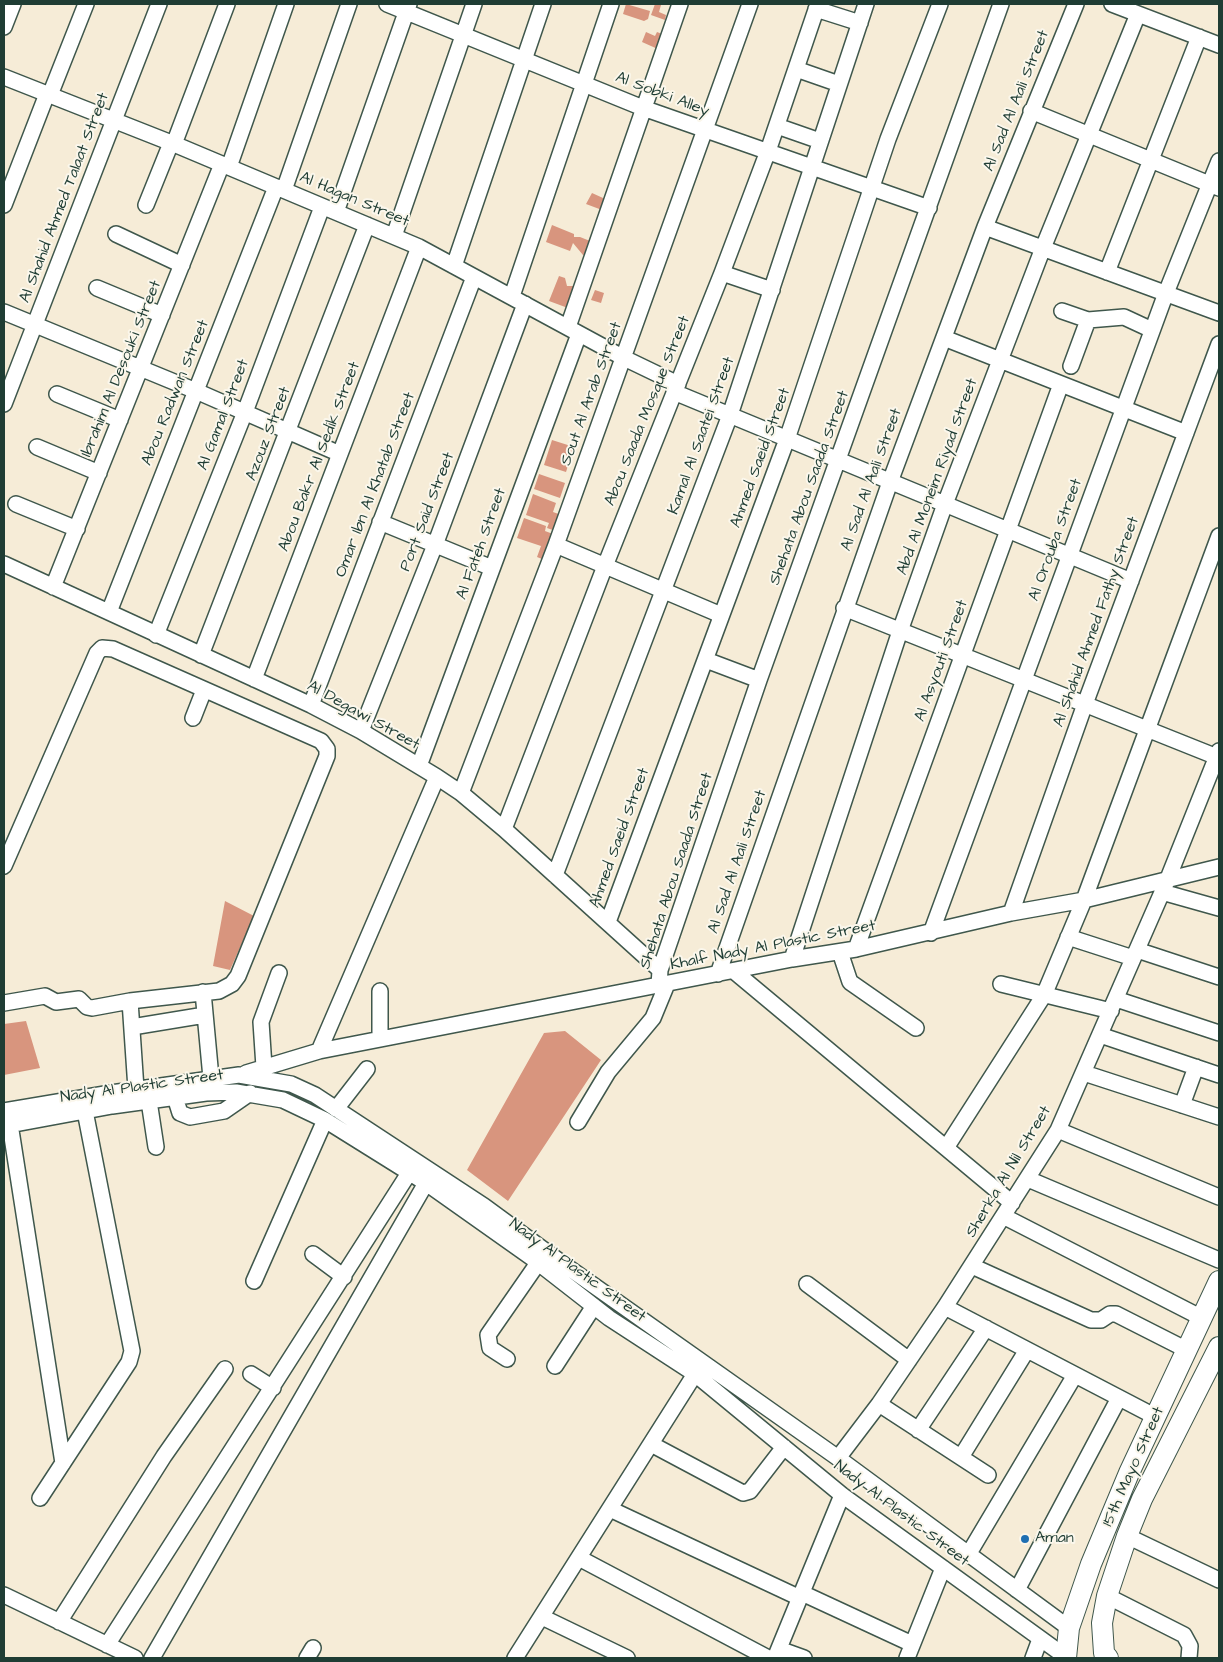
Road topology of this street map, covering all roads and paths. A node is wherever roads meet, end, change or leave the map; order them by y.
1 (13, 4) edge
2 (86, 4) edge
3 (159, 4) edge
4 (227, 4) edge
5 (286, 4) edge
6 (349, 4) edge
7 (387, 4) edge
8 (474, 4) edge
9 (543, 4) edge
10 (611, 4) edge
11 (680, 4) edge
12 (750, 4) edge
13 (866, 4) edge
14 (940, 4) edge
15 (1001, 4) edge
16 (1076, 4) edge
17 (1112, 4) edge
18 (817, 7) edge
19 (408, 8) edge
20 (1134, 9) edge
21 (860, 23) junction
22 (4, 27) edge
23 (464, 35) junction
24 (1199, 37) junction
25 (1219, 45) edge
26 (524, 61) junction
27 (796, 69) junction
28 (4, 77) edge
29 (583, 83) junction
30 (840, 84) junction
31 (49, 95) junction
32 (642, 108) junction
33 (1031, 111) junction
34 (114, 120) junction
35 (777, 126) junction
36 (704, 131) junction
37 (1089, 135) junction
38 (820, 141) junction
39 (172, 144) junction
40 (768, 151) junction
41 (1151, 160) junction
42 (1219, 160) edge
43 (225, 165) junction
44 (812, 168) junction
45 (1214, 186) edge
46 (280, 188) junction
47 (872, 190) junction
48 (4, 205) edge
49 (146, 205) dead end
50 (929, 208) junction
51 (329, 210) junction
52 (367, 225) junction
53 (985, 227) junction
54 (116, 234) dead end
55 (394, 236) junction
56 (419, 247) junction
57 (1043, 248) junction
58 (182, 265) junction
59 (454, 266) junction
60 (1107, 272) junction
61 (722, 273) junction
62 (474, 277) junction
63 (97, 288) dead end
64 (772, 290) junction
65 (1166, 293) junction
66 (519, 300) junction
67 (1062, 311) dead end
68 (4, 312) edge
69 (1219, 314) edge
70 (162, 315) junction
71 (1088, 320) junction
72 (34, 324) junction
73 (574, 330) junction
74 (1152, 330) junction
75 (944, 338) junction
76 (1219, 344) edge
77 (624, 358) junction
78 (1000, 360) junction
79 (1071, 366) dead end
80 (141, 368) junction
81 (1061, 384) junction
82 (676, 388) junction
83 (196, 391) junction
84 (57, 394) dead end
85 (4, 404) edge
86 (1123, 408) junction
87 (245, 412) junction
88 (730, 415) junction
89 (120, 420) junction
90 (289, 432) junction
91 (1186, 433) junction
92 (787, 439) junction
93 (37, 447) dead end
94 (340, 454) junction
95 (839, 460) junction
96 (99, 473) junction
97 (890, 482) junction
98 (16, 504) dead end
99 (945, 504) junction
100 (380, 522) junction
101 (77, 528) junction
102 (1008, 530) junction
103 (1219, 536) edge
104 (435, 545) junction
105 (556, 545) junction
106 (1068, 556) junction
107 (4, 564) edge
108 (605, 566) junction
109 (492, 568) junction
110 (1131, 581) junction
111 (53, 587) junction
112 (664, 591) junction
113 (844, 608) junction
114 (109, 612) junction
115 (721, 615) junction
116 (900, 631) junction
117 (156, 635) junction
118 (201, 655) junction
119 (962, 656) junction
120 (706, 660) junction
121 (254, 679) junction
122 (1022, 679) junction
123 (759, 680) junction
124 (204, 690) junction
125 (1085, 704) junction
126 (311, 705) junction
127 (193, 718) dead end
128 (1146, 728) junction
129 (361, 731) junction
130 (1218, 754) edge
131 (418, 766) junction
132 (437, 777) junction
133 (462, 794) junction
134 (504, 829) junction
135 (4, 866) edge
136 (1219, 867) edge
137 (555, 875) junction
138 (1165, 887) junction
139 (1084, 900) junction
140 (1219, 908) edge
141 (1012, 913) junction
142 (608, 922) junction
143 (931, 934) junction
144 (1068, 938) junction
145 (856, 949) junction
146 (840, 952) junction
147 (1135, 954) junction
148 (792, 959) junction
149 (660, 970) junction
150 (279, 972) dead end
151 (735, 972) junction
152 (718, 974) junction
153 (1219, 976) edge
154 (1001, 984) dead end
155 (663, 985) junction
156 (380, 990) dead end
157 (203, 992) junction
158 (1044, 994) junction
159 (130, 1001) junction
160 (4, 1003) edge
161 (1113, 1005) junction
162 (205, 1015) junction
163 (132, 1027) junction
164 (916, 1028) dead end
165 (1219, 1033) edge
166 (1100, 1035) junction
167 (380, 1039) junction
168 (319, 1050) junction
169 (1196, 1067) junction
170 (264, 1068) junction
171 (368, 1068) dead end
172 (1084, 1073) junction
173 (239, 1075) junction
174 (1219, 1075) edge
175 (212, 1078) junction
176 (136, 1089) junction
177 (250, 1093) junction
178 (175, 1097) junction
179 (149, 1101) junction
180 (1182, 1105) junction
181 (86, 1111) junction
182 (330, 1114) junction
183 (1218, 1115) edge
184 (6, 1120) edge
185 (578, 1122) dead end
186 (1058, 1130) junction
187 (156, 1147) dead end
188 (946, 1148) junction
189 (409, 1172) junction
190 (1028, 1179) junction
191 (426, 1183) junction
192 (1219, 1197) edge
193 (1008, 1210) junction
194 (313, 1254) dead end
195 (1219, 1260) edge
196 (538, 1263) junction
197 (972, 1266) junction
198 (344, 1277) junction
199 (254, 1281) dead end
200 (1219, 1281) edge
201 (806, 1284) dead end
202 (594, 1306) junction
203 (945, 1307) junction
204 (1202, 1318) junction
205 (986, 1328) junction
206 (1219, 1346) edge
207 (1027, 1350) junction
208 (1187, 1350) junction
209 (506, 1359) dead end
210 (909, 1360) junction
211 (555, 1366) dead end
212 (224, 1369) dead end
213 (251, 1374) dead end
214 (695, 1374) junction
215 (1075, 1375) junction
216 (273, 1388) junction
217 (1119, 1398) junction
218 (879, 1404) junction
219 (1156, 1417) junction
220 (918, 1430) junction
221 (651, 1444) junction
222 (784, 1447) junction
223 (961, 1457) junction
224 (838, 1458) junction
225 (62, 1463) junction
226 (988, 1475) dead end
227 (842, 1495) junction
228 (40, 1498) dead end
229 (610, 1509) junction
230 (1127, 1536) junction
231 (968, 1555) junction
232 (579, 1558) junction
233 (943, 1568) junction
234 (1219, 1580) edge
235 (1017, 1590) junction
236 (4, 1595) edge
237 (801, 1595) junction
238 (1107, 1596) junction
239 (542, 1617) junction
240 (59, 1622) junction
241 (1069, 1628) junction
242 (1040, 1639) junction
243 (107, 1645) junction
244 (909, 1651) edge
245 (774, 1655) edge
246 (134, 1658) edge
247 (152, 1658) edge
248 (515, 1658) edge
249 (627, 1658) edge
250 (804, 1658) edge
251 (1033, 1658) edge
252 (1066, 1658) edge
253 (1108, 1658) edge
254 (1188, 1658) edge

1 - 22 street
2 - 31 street
3 - 34 street, Al Shahid Ahmed Talaat Street
4 - 39 street
5 - 43 street, Ibrahim Al Desouki Street
6 - 46 street, Abou Radwan Street
7 - 19 street, Al Sobki Alley
8 - 23 street
9 - 26 street
10 - 29 street, Port Said Street
11 - 32 street, Al Fateh Street
12 - 36 street, Sout Al Arab Street
13 - 21 street, Kamal Al Saatei Street
14 - 47 street, Ahmed Saeid Street
15 - 50 street, Shehata Abou Saada Street
16 - 33 street, Al Sad Al Aali Street
17 - 20 street
18 - 21 street
18 - 27 street, Abou Saada Mosque Street
19 - 23 street, Al Sobki Alley
19 - 51 street, Al Gamal Street
20 - 24 street
20 - 37 street, Abd Al Moneim Riyad Street
21 - 30 street, Kamal Al Saatei Street
23 - 26 street, Al Sobki Alley
23 - 55 street
24 - 25 street
24 - 41 street
26 - 29 street, Al Sobki Alley
26 - 59 street
27 - 30 street
27 - 35 street, Abou Saada Mosque Street
28 - 31 street, Al Hagan Street
29 - 32 street, Al Sobki Alley
29 - 66 street, Port Said Street
30 - 38 street, Kamal Al Saatei Street
31 - 34 street, Al Hagan Street
31 - 48 street
32 - 36 street, Al Sobki Alley
32 - 73 street, Al Fateh Street
33 - 37 street
33 - 53 street, Al Sad Al Aali Street
34 - 39 street, Al Hagan Street
34 - 72 street, Al Shahid Ahmed Talaat Street
35 - 38 street
35 - 40 street, Abou Saada Mosque Street
36 - 40 street, Al Sobki Alley
36 - 77 street, Sout Al Arab Street
37 - 41 street
37 - 57 street, Abd Al Moneim Riyad Street
38 - 44 street, Kamal Al Saatei Street
39 - 43 street, Al Hagan Street
39 - 49 street
40 - 44 street, Al Sobki Alley
40 - 61 street, Abou Saada Mosque Street
41 - 45 street
41 - 60 street
42 - 45 street, Al Orouba Street
43 - 46 street, Al Hagan Street
43 - 58 street, Ibrahim Al Desouki Street
44 - 47 street, Al Sobki Alley
44 - 64 street, Kamal Al Saatei Street
45 - 65 street, Al Orouba Street
46 - 51 street, Al Hagan Street
46 - 83 street, Abou Radwan Street
47 - 50 street, Al Sobki Alley
47 - 92 street, Ahmed Saeid Street
50 - 95 street, Shehata Abou Saada Street
51 - 52 street, Al Hagan Street
51 - 87 street, Al Gamal Street
52 - 55 street, Al Hagan Street
52 - 90 street, Azouz Street
53 - 57 street
53 - 75 street, Al Sad Al Aali Street
54 - 58 street
55 - 56 street, Al Hagan Street
56 - 59 street, Al Hagan Street
56 - 94 street, Abou Bakr Al Sedik Street
57 - 60 street
57 - 78 street, Abd Al Moneim Riyad Street
58 - 70 street, Ibrahim Al Desouki Street
59 - 62 street, Al Hagan Street
60 - 65 street
61 - 64 street
61 - 82 street, Abou Saada Mosque Street
62 - 66 street, Al Hagan Street
62 - 100 street, Omar Ibn Al Khatab Street
63 - 70 street
64 - 88 street, Kamal Al Saatei Street
65 - 69 street
65 - 74 street, Al Orouba Street
66 - 73 street, Al Hagan Street
66 - 104 street, Port Said Street
67 - 71 street
68 - 72 street
70 - 80 street, Ibrahim Al Desouki Street
71 - 74 street
71 - 79 street
72 - 80 street
72 - 85 street, Al Shahid Ahmed Talaat Street
73 - 77 street, Al Hagan Street
73 - 109 street, Al Fateh Street
74 - 86 street, Al Orouba Street
75 - 78 street
75 - 97 street, Al Sad Al Aali Street
76 - 91 street, Al Shahid Ahmed Fathy Street
77 - 82 street, Al Hagan Street
77 - 105 street, Sout Al Arab Street
78 - 81 street
78 - 99 street, Abd Al Moneim Riyad Street
80 - 83 street
80 - 89 street, Ibrahim Al Desouki Street
81 - 86 street
81 - 102 street, Al Asyouti Street
82 - 88 street, Al Hagan Street
82 - 108 street, Abou Saada Mosque Street
83 - 87 street
83 - 114 street, Abou Radwan Street
84 - 89 street
86 - 91 street
86 - 106 street, Al Orouba Street
87 - 90 street
87 - 117 street, Al Gamal Street
88 - 92 street, Al Hagan Street
88 - 112 street, Kamal Al Saatei Street
89 - 96 street, Ibrahim Al Desouki Street
90 - 94 street
90 - 118 street, Azouz Street
91 - 110 street, Al Shahid Ahmed Fathy Street
92 - 95 street, Al Hagan Street
92 - 115 street, Ahmed Saeid Street
93 - 96 street
94 - 121 street, Abou Bakr Al Sedik Street
95 - 97 street, Al Hagan Street
95 - 123 street, Shehata Abou Saada Street
96 - 101 street, Ibrahim Al Desouki Street
97 - 99 street, Al Hagan Street
97 - 113 street, Al Sad Al Aali Street
98 - 101 street
99 - 102 street, Al Hagan Street
99 - 116 street, Abd Al Moneim Riyad Street
100 - 104 street
100 - 126 street, Omar Ibn Al Khatab Street
101 - 111 street, Ibrahim Al Desouki Street
102 - 106 street, Al Hagan Street
102 - 119 street, Al Asyouti Street
103 - 128 street
104 - 109 street
104 - 129 street, Port Said Street
105 - 108 street
105 - 133 street, Sout Al Arab Street
106 - 110 street, Al Hagan Street
106 - 122 street, Al Orouba Street
107 - 111 street, Al Degawi Street
108 - 112 street
108 - 134 street, Abou Saada Mosque Street
109 - 131 street, Al Fateh Street
110 - 125 street, Al Shahid Ahmed Fathy Street
111 - 114 street, Al Degawi Street
112 - 115 street
112 - 137 street, Kamal Al Saatei Street
113 - 116 street
113 - 152 street, Al Sad Al Aali Street
114 - 117 street, Al Degawi Street
115 - 120 street, Ahmed Saeid Street
116 - 119 street
116 - 148 street, Abd Al Moneim Riyad Street
117 - 118 street, Al Degawi Street
118 - 121 street, Al Degawi Street
119 - 122 street
119 - 145 street, Al Asyouti Street
120 - 123 street
120 - 142 street, Ahmed Saeid Street
121 - 126 street, Al Degawi Street
122 - 125 street
122 - 143 street, Al Orouba Street
123 - 149 street, Shehata Abou Saada Street
124 - 127 street
124 - 135 street
124 - 157 street
125 - 128 street
125 - 141 street, Al Shahid Ahmed Fathy Street
126 - 129 street, Al Degawi Street
128 - 130 street
128 - 139 street
129 - 131 street, Al Degawi Street
130 - 138 street, Sherka Al Nil Street
131 - 132 street, Al Degawi Street
132 - 133 street, Al Degawi Street
132 - 168 street
133 - 134 street, Al Degawi Street
134 - 137 street, Al Degawi Street
136 - 138 street, Khalf Nady Al Plastic Street
137 - 142 street, Al Degawi Street
138 - 139 street, Khalf Nady Al Plastic Street
138 - 140 street
138 - 147 street, Sherka Al Nil Street
139 - 141 street, Khalf Nady Al Plastic Street
139 - 144 street
141 - 143 street, Khalf Nady Al Plastic Street
142 - 149 street, Al Degawi Street
143 - 145 street, Khalf Nady Al Plastic Street
144 - 147 street
144 - 158 street
145 - 146 street, Khalf Nady Al Plastic Street
146 - 148 street, Khalf Nady Al Plastic Street
146 - 164 street
147 - 153 street
147 - 161 street, Sherka Al Nil Street
148 - 151 street, Khalf Nady Al Plastic Street
149 - 155 street, Shehata Abou Saada Street
150 - 170 street
151 - 152 street, Khalf Nady Al Plastic Street
151 - 188 street
152 - 155 street, Khalf Nady Al Plastic Street
154 - 158 street
155 - 167 street, Khalf Nady Al Plastic Street
155 - 185 street, Shehata Abou Saada Street
156 - 167 street
157 - 159 street
157 - 162 street
158 - 161 street
158 - 188 street
159 - 160 street
159 - 163 street
161 - 165 street
161 - 166 street, Sherka Al Nil Street
162 - 163 street
162 - 175 street
163 - 176 street
166 - 169 street
166 - 172 street, Sherka Al Nil Street
167 - 168 street, Khalf Nady Al Plastic Street
168 - 170 street, Khalf Nady Al Plastic Street
169 - 174 street
169 - 180 street
170 - 173 street, Khalf Nady Al Plastic Street
171 - 182 street
172 - 180 street
172 - 186 street, Sherka Al Nil Street
173 - 175 street, Nady Al Plastic Street
173 - 182 street, Nady Al Plastic Street
175 - 176 street, Nady Al Plastic Street
176 - 184 street, Nady Al Plastic Street
177 - 178 street, Nady Al Plastic Street
177 - 178 street
177 - 182 street, Nady Al Plastic Street
178 - 179 street, Nady Al Plastic Street
179 - 181 street, Nady Al Plastic Street
179 - 187 street
180 - 183 street
181 - 184 street, Nady Al Plastic Street
181 - 225 street
182 - 189 street, Nady Al Plastic Street
182 - 199 street
182 - 224 street, Nady Al Plastic Street
184 - 225 street
186 - 190 street, Sherka Al Nil Street
186 - 192 street
188 - 193 street
189 - 191 street, Nady Al Plastic Street
189 - 198 street
190 - 193 street, Sherka Al Nil Street
190 - 195 street
191 - 196 street, Nady Al Plastic Street
191 - 247 street
193 - 197 street, Sherka Al Nil Street
193 - 204 street
194 - 198 street
196 - 202 street, Nady Al Plastic Street
196 - 209 street
197 - 203 street, Sherka Al Nil Street
197 - 208 street
198 - 216 street
200 - 204 main road, 15th Mayo Street
201 - 210 street
202 - 211 street
202 - 214 street, Nady Al Plastic Street
203 - 205 street
203 - 210 street, Sherka Al Nil Street
204 - 208 main road, 15th Mayo Street
205 - 207 street
205 - 220 street
206 - 230 main road, 15th Mayo Street
207 - 215 street
207 - 223 street
208 - 219 main road, 15th Mayo Street
210 - 218 street, Sherka Al Nil Street
212 - 240 street
213 - 216 street
214 - 221 street
214 - 222 street, Nady Al Plastic Street
215 - 217 street
215 - 231 street
216 - 243 street
217 - 219 street
217 - 235 street
218 - 220 street
218 - 224 street, Sherka Al Nil Street
219 - 241 main road, 15th Mayo Street
220 - 223 street
221 - 222 street
221 - 229 street
222 - 227 street, Nady Al Plastic Street
223 - 226 street
224 - 231 street, Nady Al Plastic Street
225 - 228 street
227 - 233 street, Nady Al Plastic Street
227 - 237 street
229 - 232 street
229 - 237 street
230 - 234 street
230 - 238 main road, 15th Mayo Street
231 - 235 street, Nady Al Plastic Street
232 - 239 street
232 - 245 street
233 - 242 street, Nady Al Plastic Street
233 - 244 street
235 - 241 street, Nady Al Plastic Street
236 - 240 street
237 - 244 street
237 - 245 street
238 - 253 main road, 15th Mayo Street
238 - 254 street
239 - 248 street
239 - 249 street
240 - 243 street
241 - 252 main road, 15th Mayo Street
242 - 251 street
242 - 252 street, Nady Al Plastic Street
243 - 246 street
245 - 250 street

